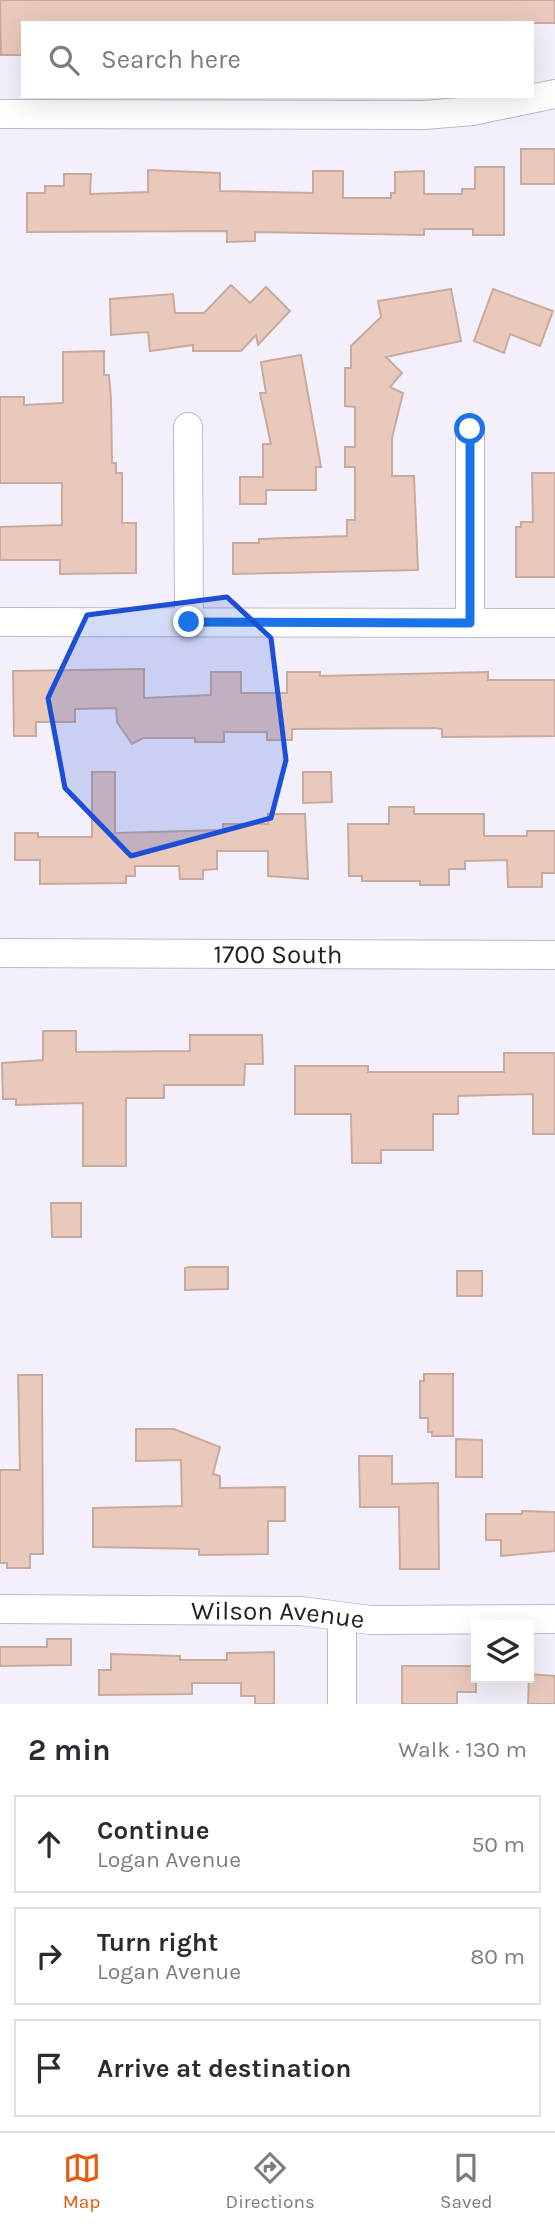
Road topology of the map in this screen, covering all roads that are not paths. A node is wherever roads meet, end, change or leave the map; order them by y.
1 (555, 94) edge
2 (0, 114) edge
3 (188, 427) dead end
4 (470, 429) dead end
5 (0, 622) edge
6 (189, 622) junction
7 (470, 623) junction
8 (555, 623) edge
9 (0, 953) edge
10 (555, 955) edge
11 (0, 1609) edge
12 (342, 1618) junction
13 (555, 1619) edge
14 (342, 1704) edge

1 - 2 street
3 - 6 street
4 - 7 street
5 - 6 street
6 - 7 street
7 - 8 street
9 - 10 street, 1700 South
11 - 12 street, Wilson Avenue
12 - 13 street, Wilson Avenue
12 - 14 street

